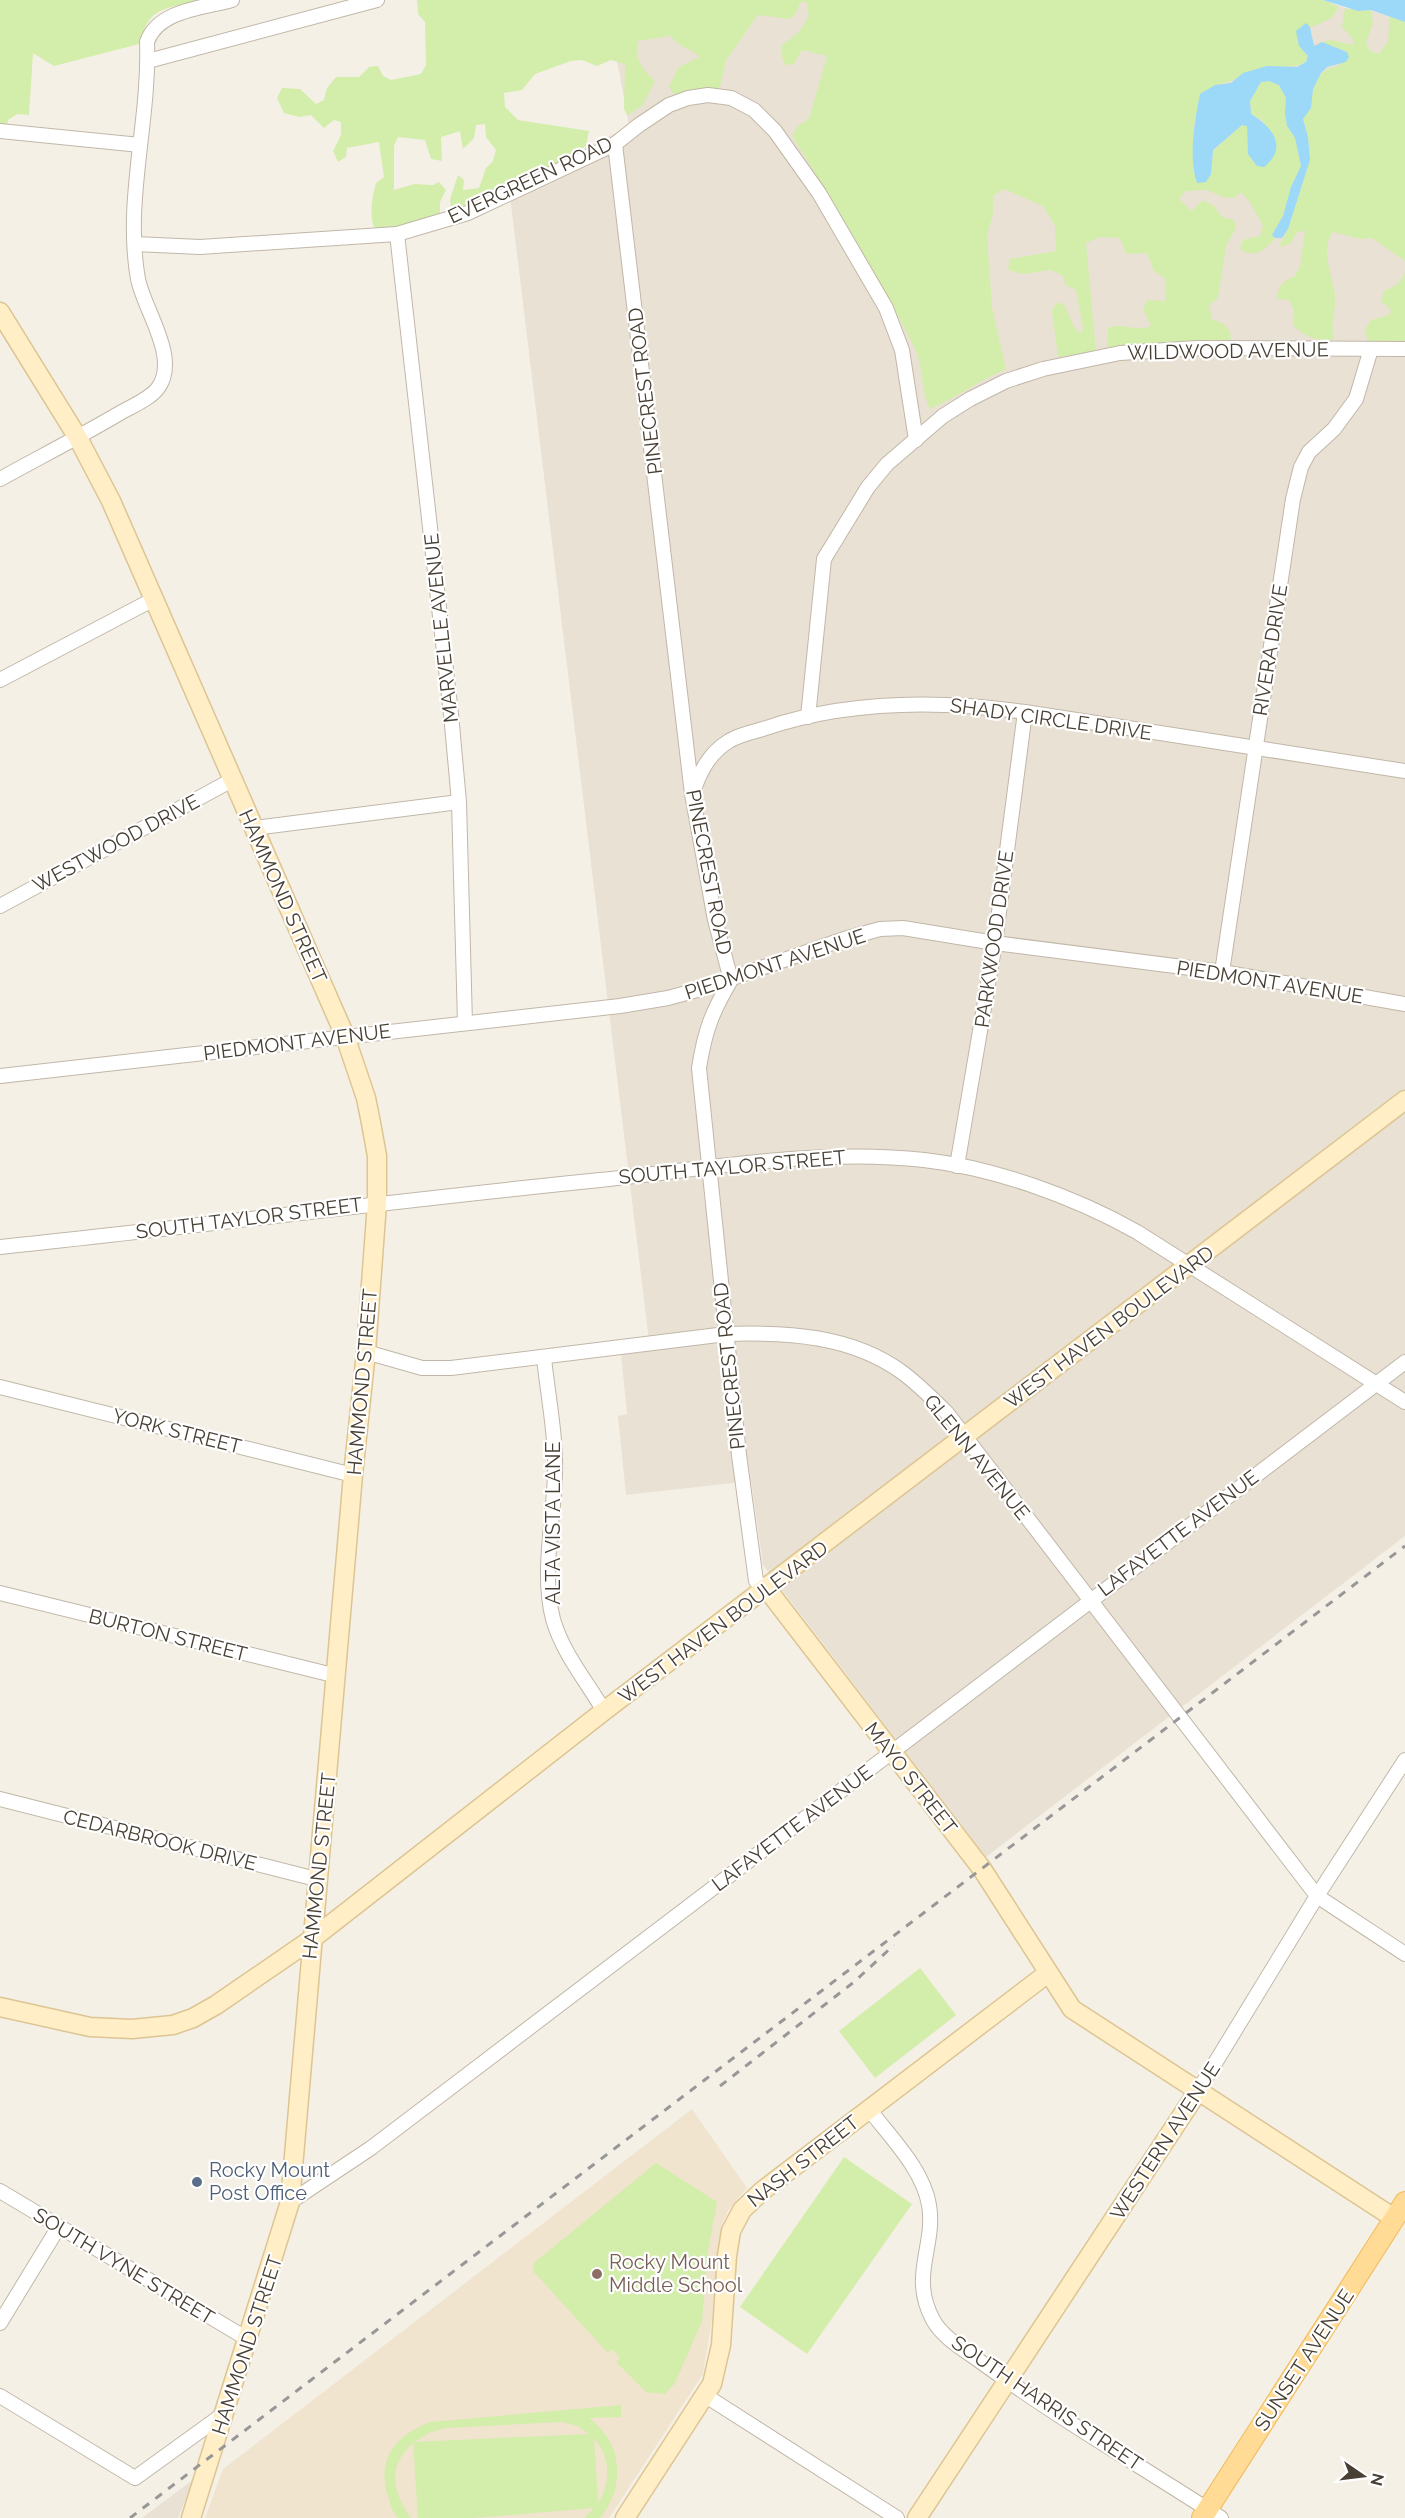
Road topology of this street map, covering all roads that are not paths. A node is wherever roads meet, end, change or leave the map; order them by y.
1 (232, 0) edge
2 (377, 0) edge
3 (148, 61) junction
4 (0, 131) edge
5 (615, 144) junction
6 (140, 145) junction
7 (397, 234) junction
8 (135, 244) junction
9 (0, 312) edge
10 (1405, 349) edge
11 (1371, 350) junction
12 (78, 438) junction
13 (916, 440) junction
14 (0, 479) edge
15 (154, 599) junction
16 (0, 680) edge
17 (1025, 712) junction
18 (808, 717) junction
19 (1254, 748) junction
20 (1405, 771) edge
21 (232, 780) junction
22 (692, 794) junction
23 (459, 802) junction
24 (254, 828) junction
25 (0, 906) edge
26 (995, 943) junction
27 (1222, 972) junction
28 (731, 980) junction
29 (1405, 1004) edge
30 (465, 1023) junction
31 (345, 1036) junction
32 (0, 1077) edge
33 (1405, 1100) edge
34 (957, 1166) junction
35 (708, 1168) junction
36 (377, 1203) junction
37 (0, 1247) edge
38 (1189, 1266) junction
39 (726, 1334) junction
40 (366, 1352) junction
41 (543, 1358) junction
42 (1405, 1362) edge
43 (1374, 1384) junction
44 (0, 1387) edge
45 (1405, 1402) edge
46 (964, 1437) junction
47 (353, 1475) junction
48 (767, 1589) junction
49 (0, 1593) edge
50 (1090, 1600) junction
51 (337, 1676) junction
52 (604, 1711) junction
53 (892, 1753) junction
54 (1405, 1760) edge
55 (0, 1799) edge
56 (320, 1880) junction
57 (1317, 1896) junction
58 (312, 1939) junction
59 (1405, 1954) edge
60 (1048, 1972) junction
61 (0, 2007) edge
62 (1198, 2091) junction
63 (869, 2109) junction
64 (0, 2191) edge
65 (290, 2202) junction
66 (1402, 2215) edge
67 (58, 2228) junction
68 (0, 2323) edge
69 (249, 2340) junction
70 (1008, 2381) junction
71 (0, 2396) edge
72 (706, 2396) junction
73 (225, 2413) junction
74 (1210, 2515) edge
75 (191, 2518) edge
76 (625, 2518) edge
77 (897, 2518) edge
78 (917, 2518) edge

1 - 3 street
2 - 3 street
3 - 6 street
4 - 6 street
5 - 7 street, EVERGREEN ROAD
5 - 13 street, EVERGREEN ROAD
5 - 22 street, PINECREST ROAD
6 - 8 street
7 - 8 street, EVERGREEN ROAD
7 - 23 street, MARVELLE AVENUE
8 - 12 street
9 - 12 street, HAMMOND STREET
10 - 11 street, WILDWOOD AVENUE
11 - 13 street, WILDWOOD AVENUE
11 - 19 street, RIVERA DRIVE
12 - 14 street
12 - 15 street, HAMMOND STREET
13 - 18 street, WILDWOOD AVENUE
15 - 16 street
15 - 21 street, HAMMOND STREET
17 - 18 street, SHADY CIRCLE DRIVE
17 - 19 street, SHADY CIRCLE DRIVE
17 - 26 street, PARKWOOD DRIVE
18 - 22 street, SHADY CIRCLE DRIVE
19 - 20 street, SHADY CIRCLE DRIVE
19 - 27 street, RIVERA DRIVE
21 - 24 street, HAMMOND STREET
21 - 25 street, WESTWOOD DRIVE
22 - 28 street, PINECREST ROAD
23 - 24 street
23 - 30 street, MARVELLE AVENUE
24 - 31 street, HAMMOND STREET
26 - 27 street, PIEDMONT AVENUE
26 - 28 street, PIEDMONT AVENUE
26 - 34 street, PARKWOOD DRIVE
27 - 29 street, PIEDMONT AVENUE
28 - 30 street, PIEDMONT AVENUE
28 - 35 street, PINECREST ROAD
30 - 31 street, PIEDMONT AVENUE
31 - 32 street, PIEDMONT AVENUE
31 - 36 street, HAMMOND STREET
33 - 38 street, WEST HAVEN BOULEVARD
34 - 35 street, SOUTH TAYLOR STREET
34 - 38 street, SOUTH TAYLOR STREET
35 - 36 street, SOUTH TAYLOR STREET
35 - 39 street, PINECREST ROAD
36 - 37 street, SOUTH TAYLOR STREET
36 - 40 street, HAMMOND STREET
38 - 43 street, SOUTH TAYLOR STREET
38 - 46 street, WEST HAVEN BOULEVARD
39 - 41 street, GLENN AVENUE
39 - 46 street, GLENN AVENUE
39 - 48 street, PINECREST ROAD
40 - 41 street, GLENN AVENUE
40 - 47 street, HAMMOND STREET
41 - 52 street, ALTA VISTA LANE
42 - 43 street, LAFAYETTE AVENUE
43 - 45 street, SOUTH TAYLOR STREET
43 - 50 street, LAFAYETTE AVENUE
44 - 47 street, YORK STREET
46 - 48 street, WEST HAVEN BOULEVARD
46 - 50 street, GLENN AVENUE
47 - 51 street, HAMMOND STREET
48 - 52 street, WEST HAVEN BOULEVARD
48 - 53 street, MAYO STREET
49 - 51 street, BURTON STREET
50 - 53 street, LAFAYETTE AVENUE
50 - 57 street, GLENN AVENUE
51 - 56 street, HAMMOND STREET
52 - 58 street, WEST HAVEN BOULEVARD
53 - 60 street, MAYO STREET
53 - 65 street, LAFAYETTE AVENUE
54 - 57 street, WESTERN AVENUE
55 - 56 street, CEDARBROOK DRIVE
56 - 58 street, HAMMOND STREET
57 - 59 street, GLENN AVENUE
57 - 62 street, WESTERN AVENUE
58 - 61 street, WEST HAVEN BOULEVARD
58 - 65 street, HAMMOND STREET
60 - 62 street, MAYO STREET
60 - 63 street, NASH STREET
62 - 66 street, MAYO STREET
62 - 70 street, WESTERN AVENUE
63 - 70 street, SOUTH HARRIS STREET
63 - 72 street, NASH STREET
64 - 67 street, SOUTH VYNE STREET
65 - 69 street, HAMMOND STREET
66 - 74 main road, SUNSET AVENUE
67 - 68 street
67 - 69 street, SOUTH VYNE STREET
69 - 73 street, HAMMOND STREET
70 - 74 street, SOUTH HARRIS STREET
70 - 78 street, WESTERN AVENUE
71 - 73 street
72 - 76 street, NASH STREET
72 - 77 street
73 - 75 street, HAMMOND STREET

